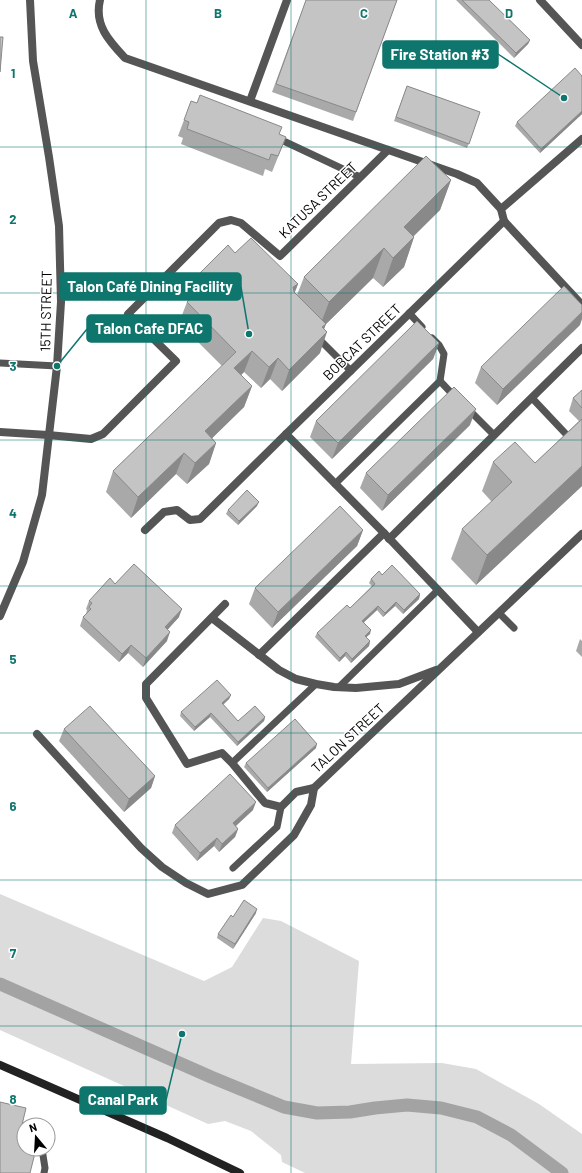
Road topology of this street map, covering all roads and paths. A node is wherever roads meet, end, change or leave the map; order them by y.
1 (30, 0) edge
2 (100, 0) edge
3 (287, 0) edge
4 (540, 0) edge
5 (582, 45) edge
6 (250, 101) junction
7 (267, 134) edge
8 (582, 139) edge
9 (388, 150) junction
10 (360, 177) junction
11 (501, 209) junction
12 (504, 221) junction
13 (582, 305) edge
14 (409, 313) junction
15 (312, 332) edge
16 (582, 348) edge
17 (0, 363) edge
18 (57, 366) junction
19 (351, 371) junction
20 (440, 382) junction
21 (532, 398) junction
22 (0, 432) edge
23 (286, 434) junction
24 (48, 435) junction
25 (494, 435) junction
26 (582, 451) edge
27 (335, 484) junction
28 (145, 530) dead end
29 (582, 534) edge
30 (387, 536) junction
31 (438, 590) junction
32 (225, 604) dead end
33 (499, 613) junction
34 (0, 616) edge
35 (212, 618) junction
36 (514, 628) dead end
37 (478, 632) junction
38 (259, 655) junction
39 (440, 668) junction
40 (316, 684) junction
41 (339, 687) junction
42 (37, 734) dead end
43 (232, 763) junction
44 (314, 788) junction
45 (281, 807) junction
46 (233, 868) dead end
47 (0, 1065) edge
48 (0, 1120) edge
49 (16, 1124) edge
50 (43, 1157) edge
51 (44, 1173) edge
52 (240, 1173) edge

1 - 18 street, 15TH STREET
2 - 6 street
3 - 6 street
4 - 5 street
6 - 9 street
7 - 10 lane
8 - 11 street
9 - 10 street, KATUSA STREET
9 - 11 street
10 - 24 street, KATUSA STREET
11 - 12 street
12 - 13 street
12 - 14 street, BOBCAT STREET
14 - 19 street, BOBCAT STREET
14 - 20 lane
15 - 19 lane
16 - 21 street
17 - 18 lane
18 - 24 street, 15TH STREET
19 - 23 street, BOBCAT STREET
20 - 25 lane
20 - 27 lane
21 - 25 street
21 - 26 lane
22 - 24 street
23 - 27 street
23 - 28 street, BOBCAT STREET
24 - 34 street, 15TH STREET
25 - 30 street
27 - 30 street
29 - 33 street, TALON STREET
30 - 31 street
30 - 38 street
31 - 37 street
31 - 41 lane
32 - 35 street
33 - 36 lane
33 - 37 street, TALON STREET
35 - 38 street
35 - 43 street
37 - 39 street, TALON STREET
38 - 40 street
39 - 41 street
39 - 44 street, TALON STREET
40 - 41 street
40 - 43 lane
42 - 44 street, TALON STREET
43 - 45 street
44 - 45 street
45 - 46 lane
47 - 52 main road
48 - 49 lane
50 - 51 lane

